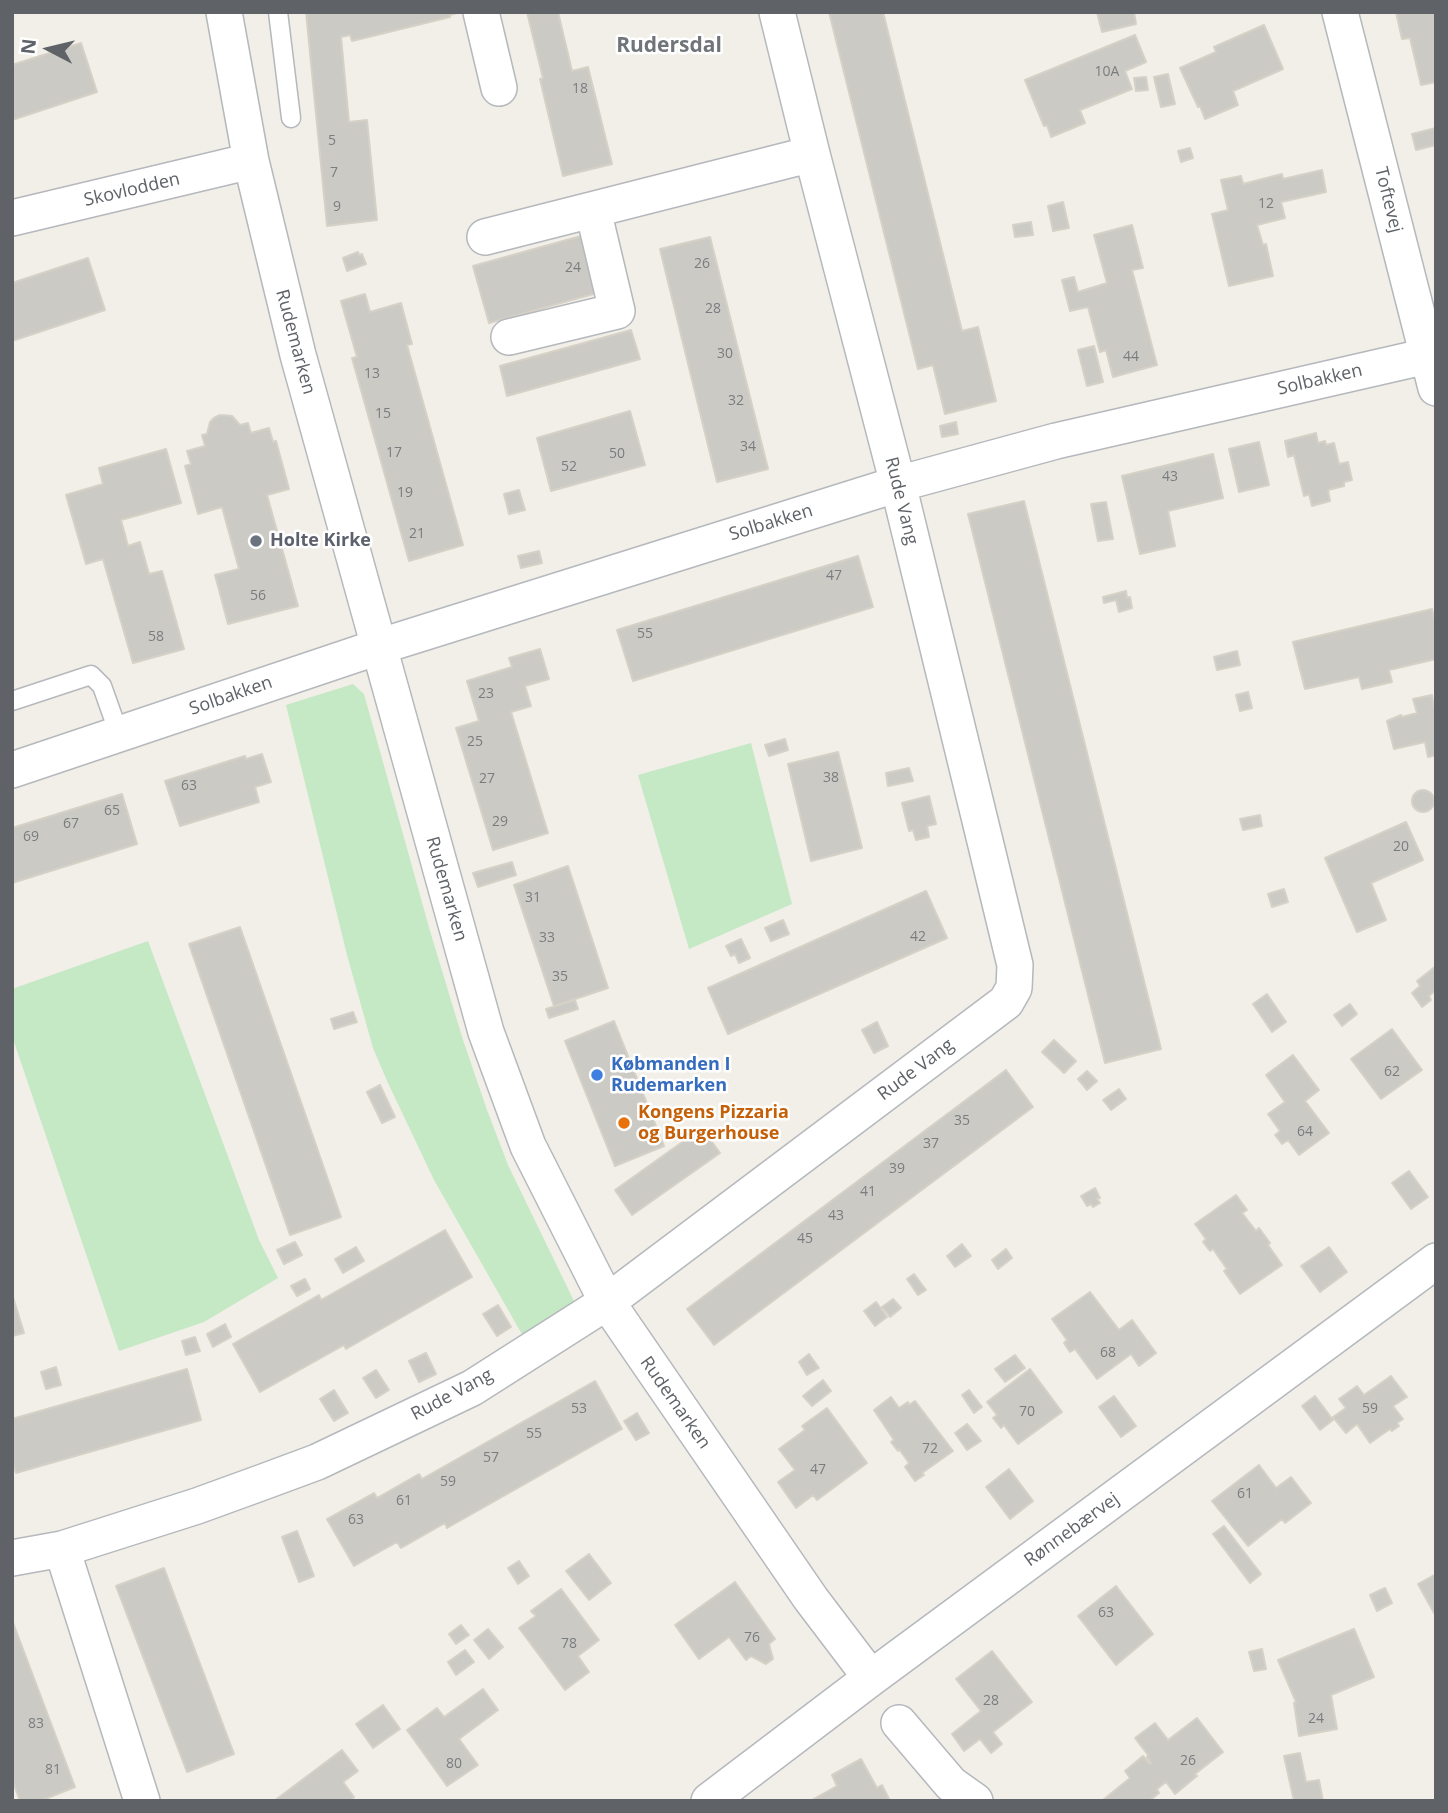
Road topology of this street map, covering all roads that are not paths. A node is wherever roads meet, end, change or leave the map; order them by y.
1 (224, 12) edge
2 (278, 12) edge
3 (481, 12) edge
4 (777, 12) edge
5 (1340, 12) edge
6 (499, 88) dead end
7 (291, 118) dead end
8 (811, 154) junction
9 (251, 161) junction
10 (593, 210) junction
11 (12, 218) edge
12 (485, 237) dead end
13 (509, 337) dead end
14 (1433, 366) edge
15 (898, 484) junction
16 (378, 647) junction
17 (12, 701) edge
18 (119, 734) junction
19 (12, 770) edge
20 (1436, 1261) edge
21 (607, 1302) junction
22 (62, 1549) junction
23 (12, 1558) edge
24 (872, 1678) junction
25 (899, 1723) dead end
26 (142, 1801) edge
27 (709, 1801) edge
28 (975, 1801) edge

1 - 9 street, Rudemarken
2 - 7 lane
3 - 6 street
4 - 8 street, Rude Vang
5 - 14 street, Toftevej
8 - 10 street
8 - 15 street, Rude Vang
9 - 11 street, Skovlodden
9 - 16 street, Rudemarken
10 - 12 street
10 - 13 street
14 - 15 street, Solbakken
15 - 16 street, Solbakken
15 - 21 street, Rude Vang
16 - 18 street, Solbakken
16 - 21 street, Rudemarken
17 - 18 lane
18 - 19 street, Solbakken
20 - 24 street, Rønnebærvej
21 - 22 street, Rude Vang
21 - 24 street, Rudemarken
22 - 23 street, Rude Vang
22 - 26 street
24 - 27 street, Rønnebærvej
25 - 28 street

